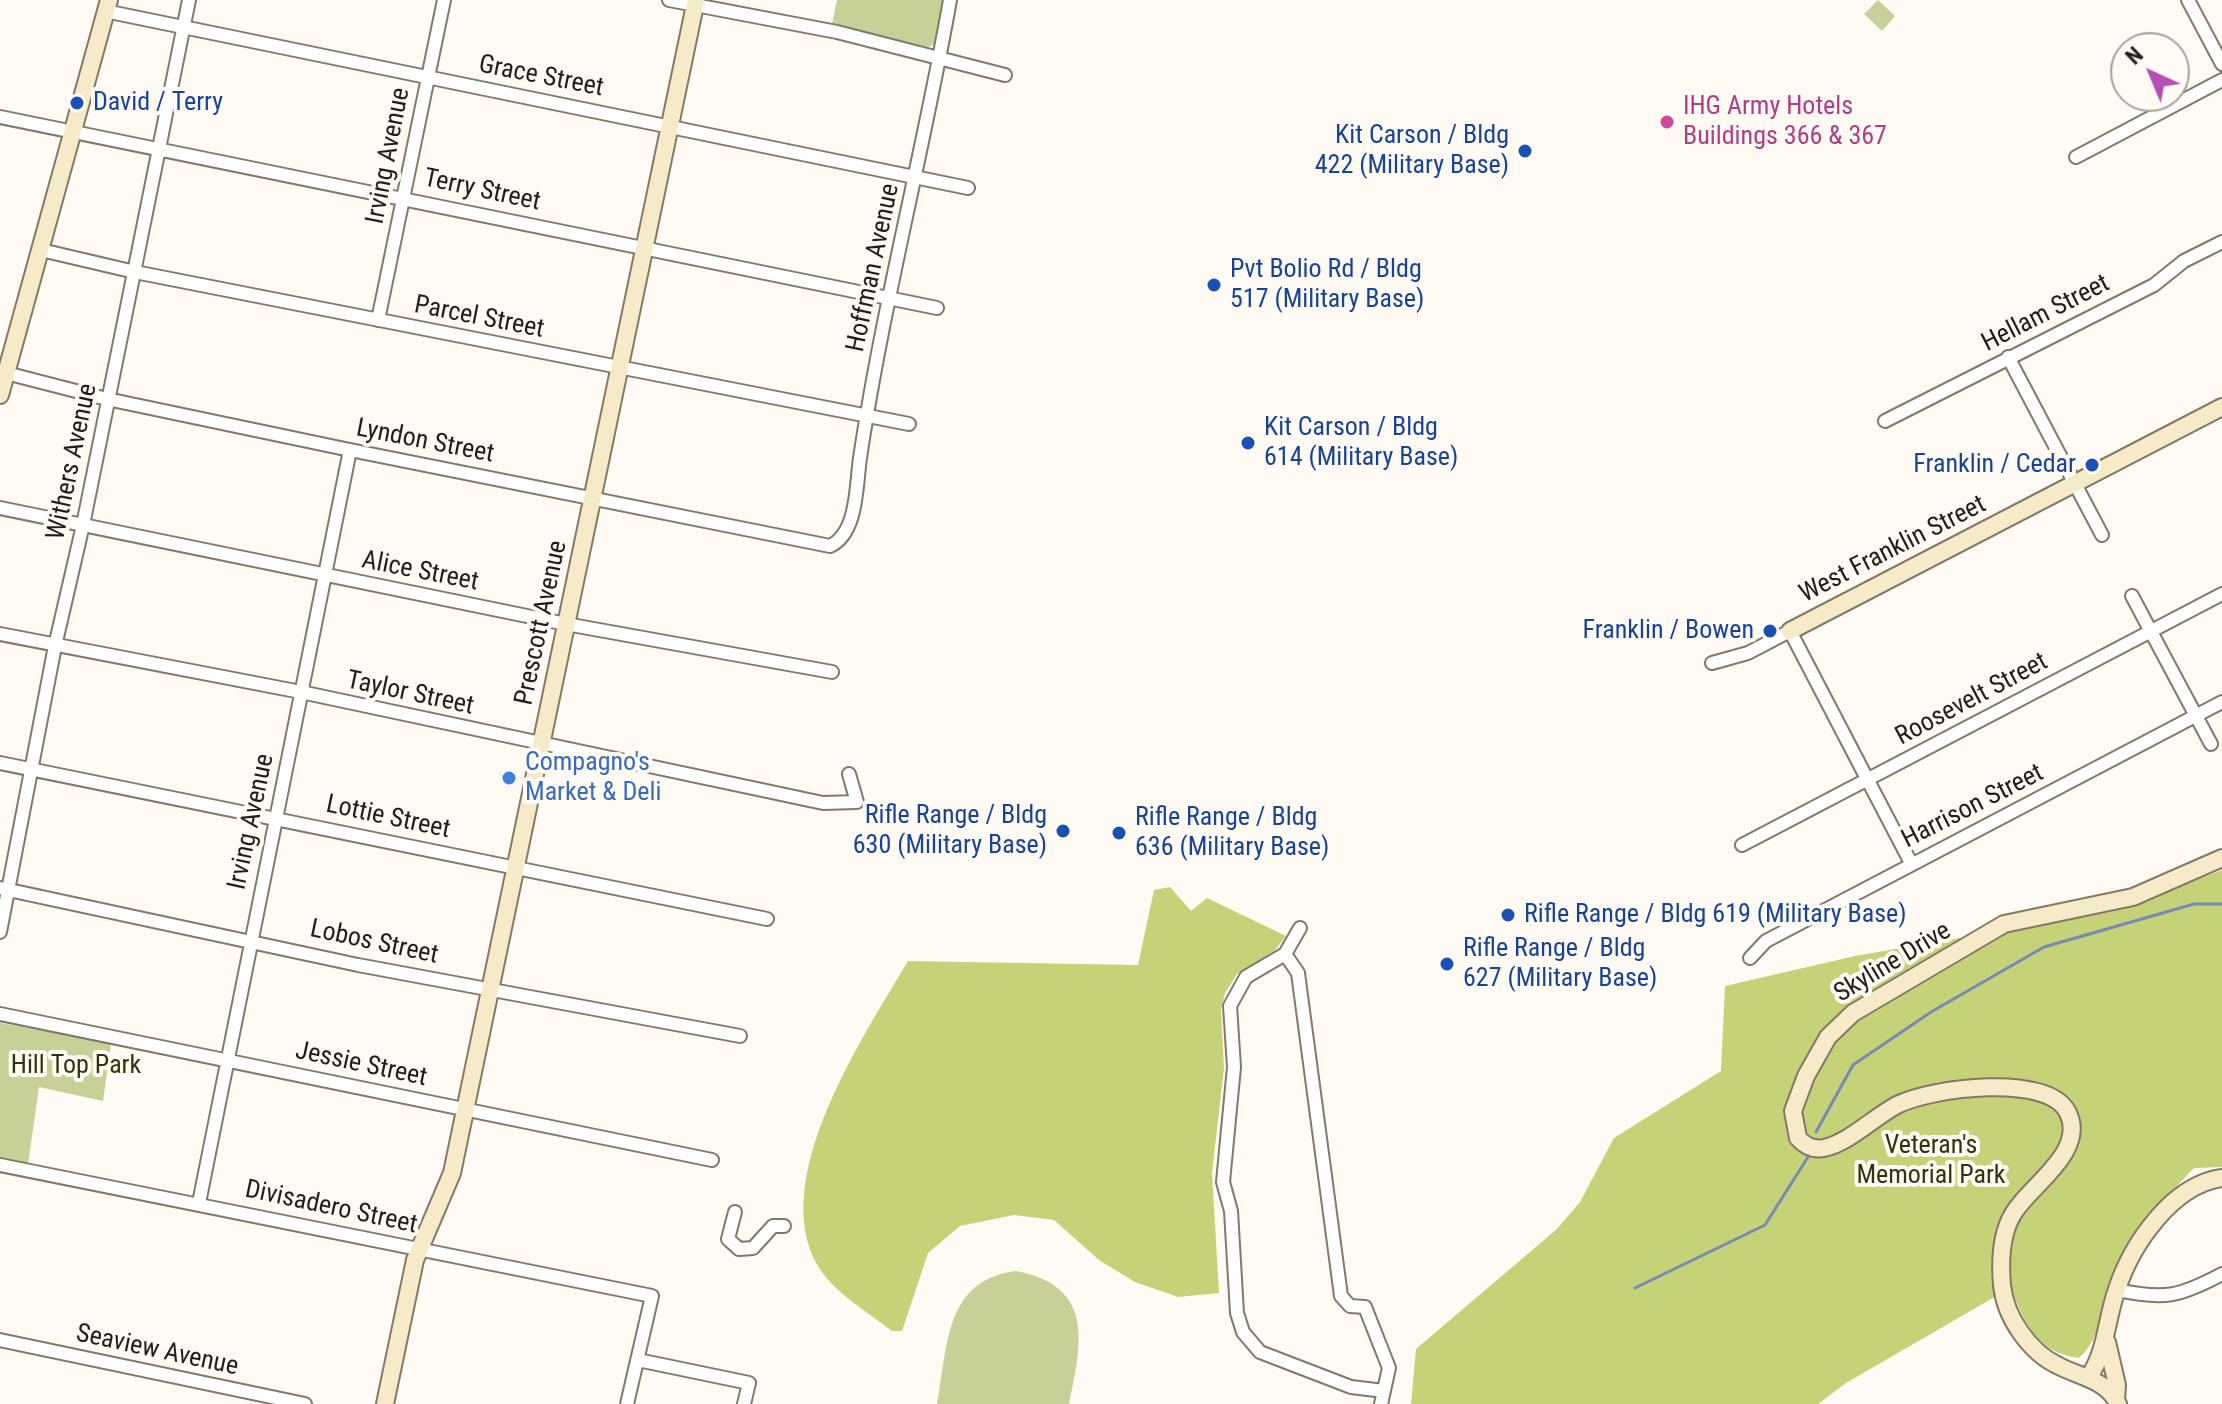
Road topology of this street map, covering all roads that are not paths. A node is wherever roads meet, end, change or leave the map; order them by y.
1 (189, 0) edge
2 (444, 0) edge
3 (669, 0) edge
4 (950, 0) edge
5 (2188, 0) edge
6 (696, 3) edge
7 (107, 6) edge
8 (183, 27) junction
9 (940, 57) junction
10 (2222, 64) edge
11 (1005, 75) dead end
12 (427, 77) junction
13 (2222, 80) edge
14 (0, 117) edge
15 (669, 125) junction
16 (72, 131) junction
17 (159, 151) junction
18 (2076, 157) dead end
19 (915, 177) junction
20 (968, 188) dead end
21 (404, 197) junction
22 (2222, 242) edge
23 (643, 248) junction
24 (41, 250) junction
25 (135, 272) junction
26 (889, 298) junction
27 (937, 308) dead end
28 (378, 320) junction
29 (2008, 357) junction
30 (618, 368) junction
31 (6, 373) junction
32 (0, 395) edge
33 (107, 399) junction
34 (2222, 407) edge
35 (866, 415) junction
36 (1885, 421) dead end
37 (909, 424) dead end
38 (350, 450) junction
39 (2073, 485) junction
40 (592, 498) junction
41 (0, 508) edge
42 (83, 525) junction
43 (2102, 535) dead end
44 (837, 543) joint
45 (325, 576) junction
46 (2222, 594) edge
47 (2132, 596) dead end
48 (566, 624) junction
49 (1790, 631) junction
50 (2151, 631) junction
51 (0, 634) edge
52 (55, 646) junction
53 (1712, 663) dead end
54 (832, 672) dead end
55 (301, 692) junction
56 (2222, 702) edge
57 (2196, 716) junction
58 (2211, 744) dead end
59 (542, 745) junction
60 (0, 763) edge
61 (33, 771) junction
62 (849, 774) dead end
63 (1867, 779) junction
64 (275, 817) junction
65 (1742, 845) dead end
66 (2222, 858) edge
67 (1911, 863) junction
68 (516, 867) junction
69 (4, 889) edge
70 (767, 919) dead end
71 (1300, 928) dead end
72 (0, 932) edge
73 (250, 939) junction
74 (1285, 954) junction
75 (1750, 958) dead end
76 (491, 989) junction
77 (0, 1014) edge
78 (740, 1036) dead end
79 (226, 1059) junction
80 (466, 1110) junction
81 (712, 1160) dead end
82 (0, 1165) edge
83 (2222, 1178) edge
84 (199, 1203) junction
85 (735, 1212) dead end
86 (784, 1226) dead end
87 (418, 1249) junction
88 (2222, 1274) edge
89 (2117, 1290) junction
90 (0, 1340) edge
91 (2105, 1347) junction
92 (638, 1360) junction
93 (2068, 1370) junction
94 (2089, 1377) junction
95 (1383, 1398) edge
96 (2117, 1402) edge
97 (305, 1404) edge
98 (385, 1404) edge
99 (627, 1404) edge
100 (744, 1404) edge

1 - 8 street, Withers Avenue
2 - 12 street, Irving Avenue
3 - 6 street
4 - 9 street, Hoffman Avenue
5 - 10 street
6 - 9 street
6 - 15 street, Prescott Avenue
7 - 8 street, Grace Street
7 - 16 street
8 - 12 street, Grace Street
8 - 17 street, Withers Avenue
9 - 11 street
9 - 19 street, Hoffman Avenue
12 - 15 street, Grace Street
12 - 21 street, Irving Avenue
13 - 18 street
14 - 16 street, Terry Street
15 - 19 street, Grace Street
15 - 23 street, Prescott Avenue
16 - 17 street, Terry Street
16 - 24 street
17 - 21 street, Terry Street
17 - 25 street, Withers Avenue
19 - 20 street, Grace Street
19 - 26 street, Hoffman Avenue
21 - 23 street, Terry Street
21 - 28 street, Irving Avenue
22 - 29 street, Hellam Street
23 - 26 street, Terry Street
23 - 30 street, Prescott Avenue
24 - 25 street, Parcel Street
24 - 31 street
25 - 28 street, Parcel Street
25 - 33 street, Withers Avenue
26 - 27 street, Terry Street
26 - 35 street, Hoffman Avenue
28 - 30 street, Parcel Street
29 - 36 street, Hellam Street
29 - 39 street
30 - 35 street, Parcel Street
30 - 40 street, Prescott Avenue
31 - 32 street
31 - 33 street, Lyndon Street
33 - 38 street, Lyndon Street
33 - 42 street, Withers Avenue
34 - 39 street, West Franklin Street
35 - 37 street, Parcel Street
35 - 44 street, Hoffman Avenue
38 - 40 street, Lyndon Street
38 - 45 street, Irving Avenue
39 - 43 street
39 - 49 street, West Franklin Street
40 - 44 street, Lyndon Street
40 - 48 street, Prescott Avenue
41 - 42 street, Alice Street
42 - 45 street, Alice Street
42 - 52 street, Withers Avenue
45 - 48 street, Alice Street
45 - 55 street, Irving Avenue
46 - 50 street, Roosevelt Street
47 - 50 street
48 - 54 street, Alice Street
48 - 59 street, Prescott Avenue
49 - 53 street, West Franklin Street
49 - 63 street
50 - 57 street
50 - 63 street, Roosevelt Street
51 - 52 street, Taylor Street
52 - 55 street, Taylor Street
52 - 61 street, Withers Avenue
55 - 59 street, Taylor Street
55 - 64 street, Irving Avenue
56 - 57 street, Harrison Street
57 - 58 street
57 - 67 street, Harrison Street
59 - 62 street, Taylor Street
59 - 68 street, Prescott Avenue
60 - 61 street, Lottie Street
61 - 64 street, Lottie Street
61 - 69 street, Withers Avenue
63 - 65 street, Roosevelt Street
63 - 67 street
64 - 68 street, Lottie Street
64 - 73 street, Irving Avenue
66 - 93 street, Skyline Drive
67 - 75 street, Harrison Street
68 - 70 street, Lottie Street
68 - 76 street, Prescott Avenue
69 - 72 street, Withers Avenue
69 - 73 street, Lobos Street
71 - 74 street
73 - 76 street, Lobos Street
73 - 79 street, Irving Avenue
74 - 95 street
74 - 95 street
76 - 78 street, Lobos Street
76 - 80 street, Prescott Avenue
77 - 79 street, Jessie Street
79 - 80 street, Jessie Street
79 - 84 street, Irving Avenue
80 - 81 street, Jessie Street
80 - 87 street, Prescott Avenue
82 - 84 street, Divisadero Street
83 - 89 street
84 - 87 street, Divisadero Street
85 - 86 street
87 - 92 street, Divisadero Street
87 - 98 street, Prescott Avenue
88 - 89 street
89 - 91 street
90 - 97 street, Seaview Avenue
91 - 93 street
91 - 94 street
91 - 96 street
92 - 99 street
92 - 100 street
93 - 94 street, Skyline Drive
94 - 96 street, Skyline Drive

